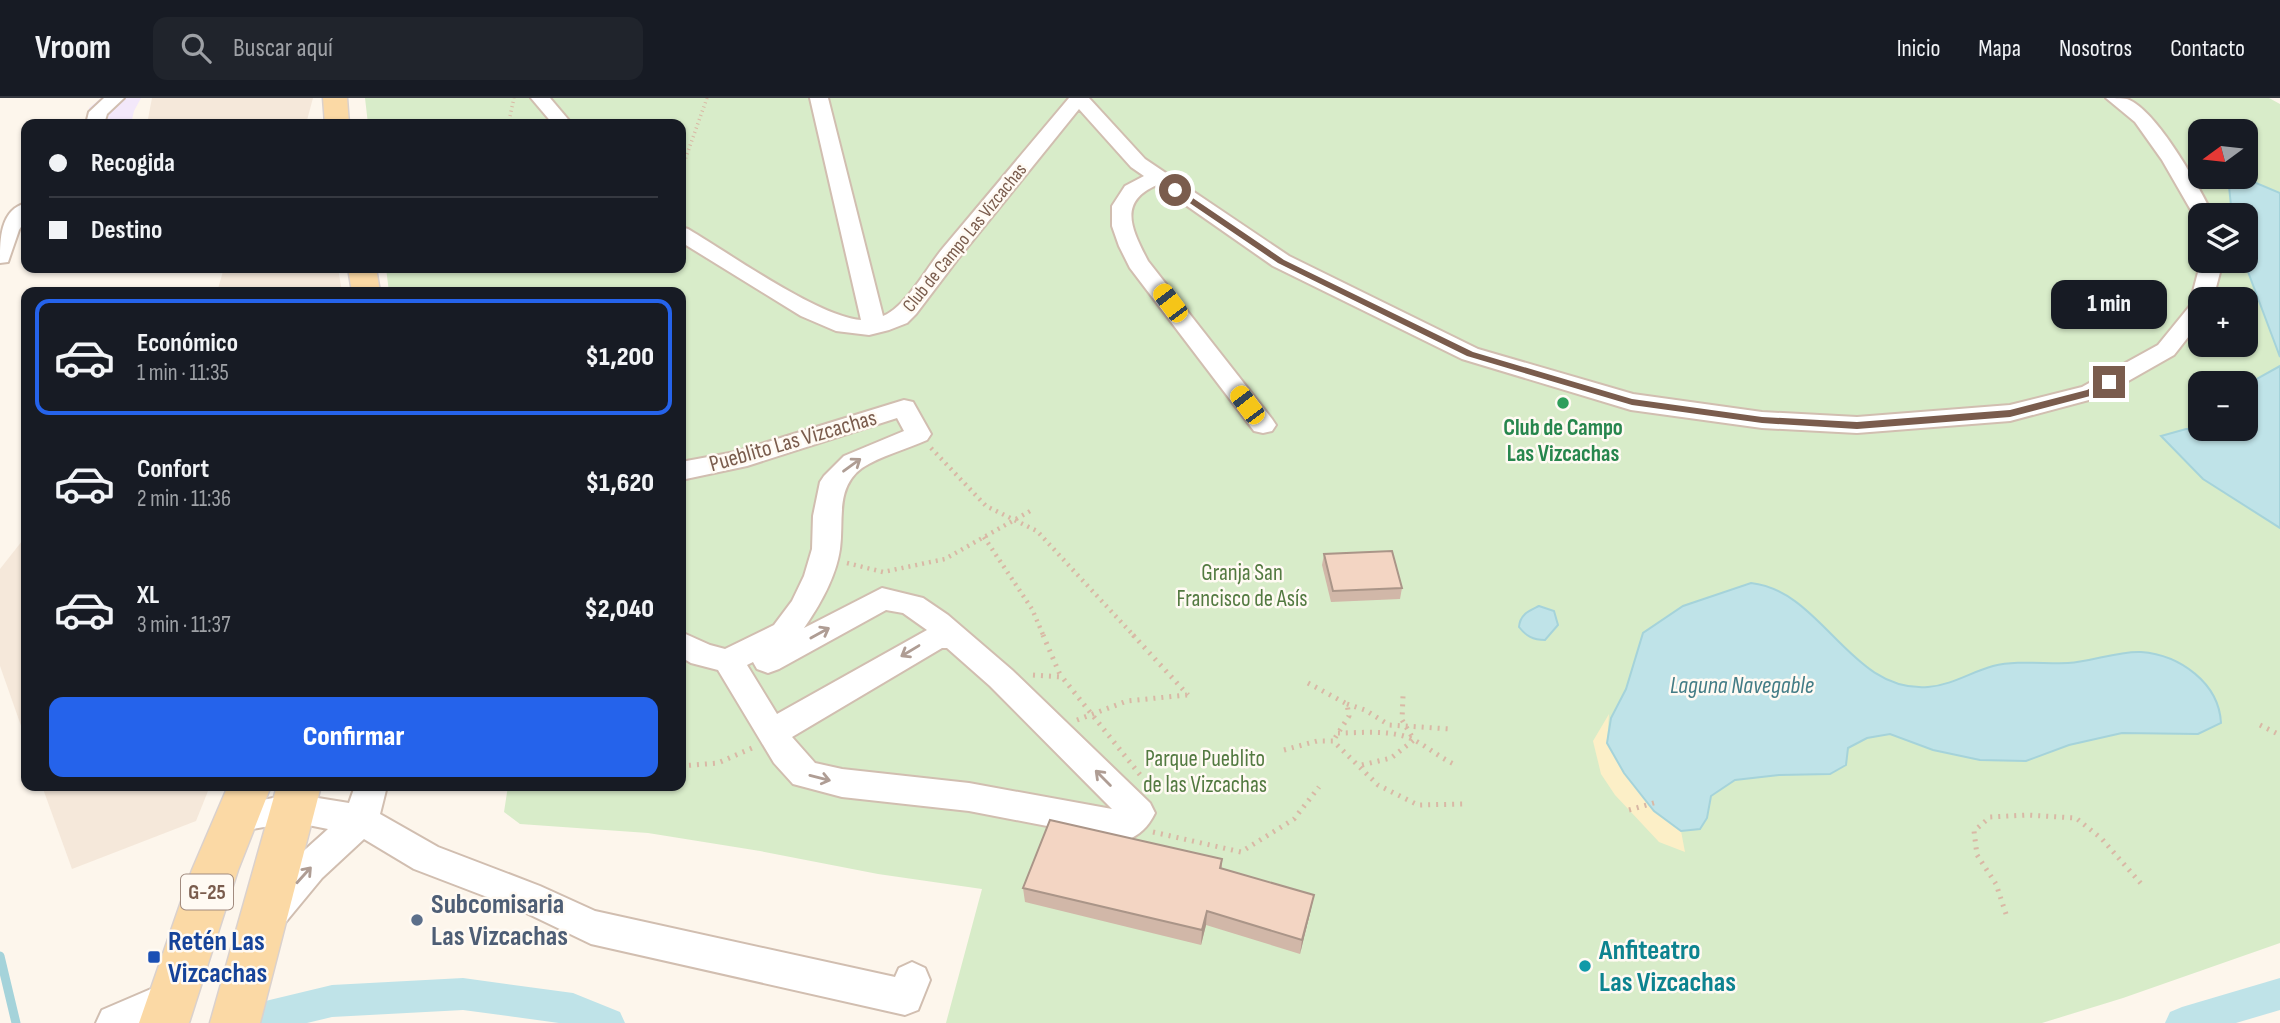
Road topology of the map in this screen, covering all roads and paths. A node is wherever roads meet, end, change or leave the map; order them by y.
1 (115, 98) edge
2 (335, 98) edge
3 (514, 98) edge
4 (540, 98) edge
5 (707, 98) edge
6 (819, 98) edge
7 (1079, 98) edge
8 (2115, 98) edge
9 (510, 116) dead end
10 (96, 119) edge
11 (337, 119) edge
12 (559, 119) edge
13 (686, 157) edge
14 (1157, 177) junction
15 (2196, 203) edge
16 (21, 213) edge
17 (686, 236) edge
18 (0, 257) edge
19 (2188, 322) edge
20 (874, 327) junction
21 (1263, 425) dead end
22 (918, 435) junction
23 (686, 470) edge
24 (1032, 510) dead end
25 (1015, 519) junction
26 (984, 537) junction
27 (826, 548) junction
28 (954, 637) junction
29 (686, 646) edge
30 (733, 669) junction
31 (1062, 677) junction
32 (1001, 678) junction
33 (1308, 683) dead end
34 (1403, 696) dead end
35 (1347, 704) junction
36 (1091, 713) junction
37 (2260, 725) dead end
38 (1402, 726) junction
39 (1451, 729) dead end
40 (1056, 732) junction
41 (772, 733) junction
42 (1338, 733) junction
43 (2280, 735) edge
44 (1414, 740) junction
45 (1333, 741) junction
46 (1284, 750) dead end
47 (1456, 765) dead end
48 (686, 766) edge
49 (1361, 766) junction
50 (1319, 787) dead end
51 (370, 791) edge
52 (296, 797) edge
53 (242, 802) edge
54 (1657, 802) dead end
55 (1464, 804) dead end
56 (1629, 810) dead end
57 (361, 820) junction
58 (1132, 820) junction
59 (2143, 887) dead end
60 (2006, 914) dead end
61 (260, 927) junction
62 (912, 980) dead end
63 (169, 1007) edge
64 (114, 1023) edge
65 (235, 1023) edge

1 - 10 lane
2 - 11 main road
3 - 9 path
4 - 12 lane
5 - 13 path
6 - 20 lane
7 - 14 lane
7 - 20 lane, Club de Campo Las Vizcachas
8 - 15 lane
14 - 19 lane
14 - 21 lane
16 - 18 lane
17 - 20 lane, Club de Campo Las Vizcachas
22 - 23 lane, Pueblito Las Vizcachas
22 - 25 path
27 -> 22 lane
24 - 25 path
25 - 26 path
25 - 36 path
26 - 27 path
26 - 31 path
27 - 30 lane
30 -> 28 lane
28 - 32 lane
28 -> 41 lane
29 - 30 lane
30 - 41 lane
31 - 32 path
31 - 36 path
32 - 40 lane
33 - 35 path
34 - 38 path
35 - 38 path
35 - 42 path
36 - 40 path
36 - 58 path
37 - 43 path
38 - 39 path
38 - 44 path
58 -> 40 lane
41 - 48 path
41 -> 58 lane
42 - 44 path
42 - 45 path
44 - 47 path
44 - 49 path
45 - 46 path
45 - 49 path
49 - 55 path
50 - 58 path
51 - 57 lane
52 - 53 lane
52 - 57 lane
52 - 61 main road, G-25
53 - 63 main road, G-25
54 - 56 path
61 -> 57 lane
57 - 62 lane
59 - 60 path
61 - 65 main road, G-25
63 - 64 lane

